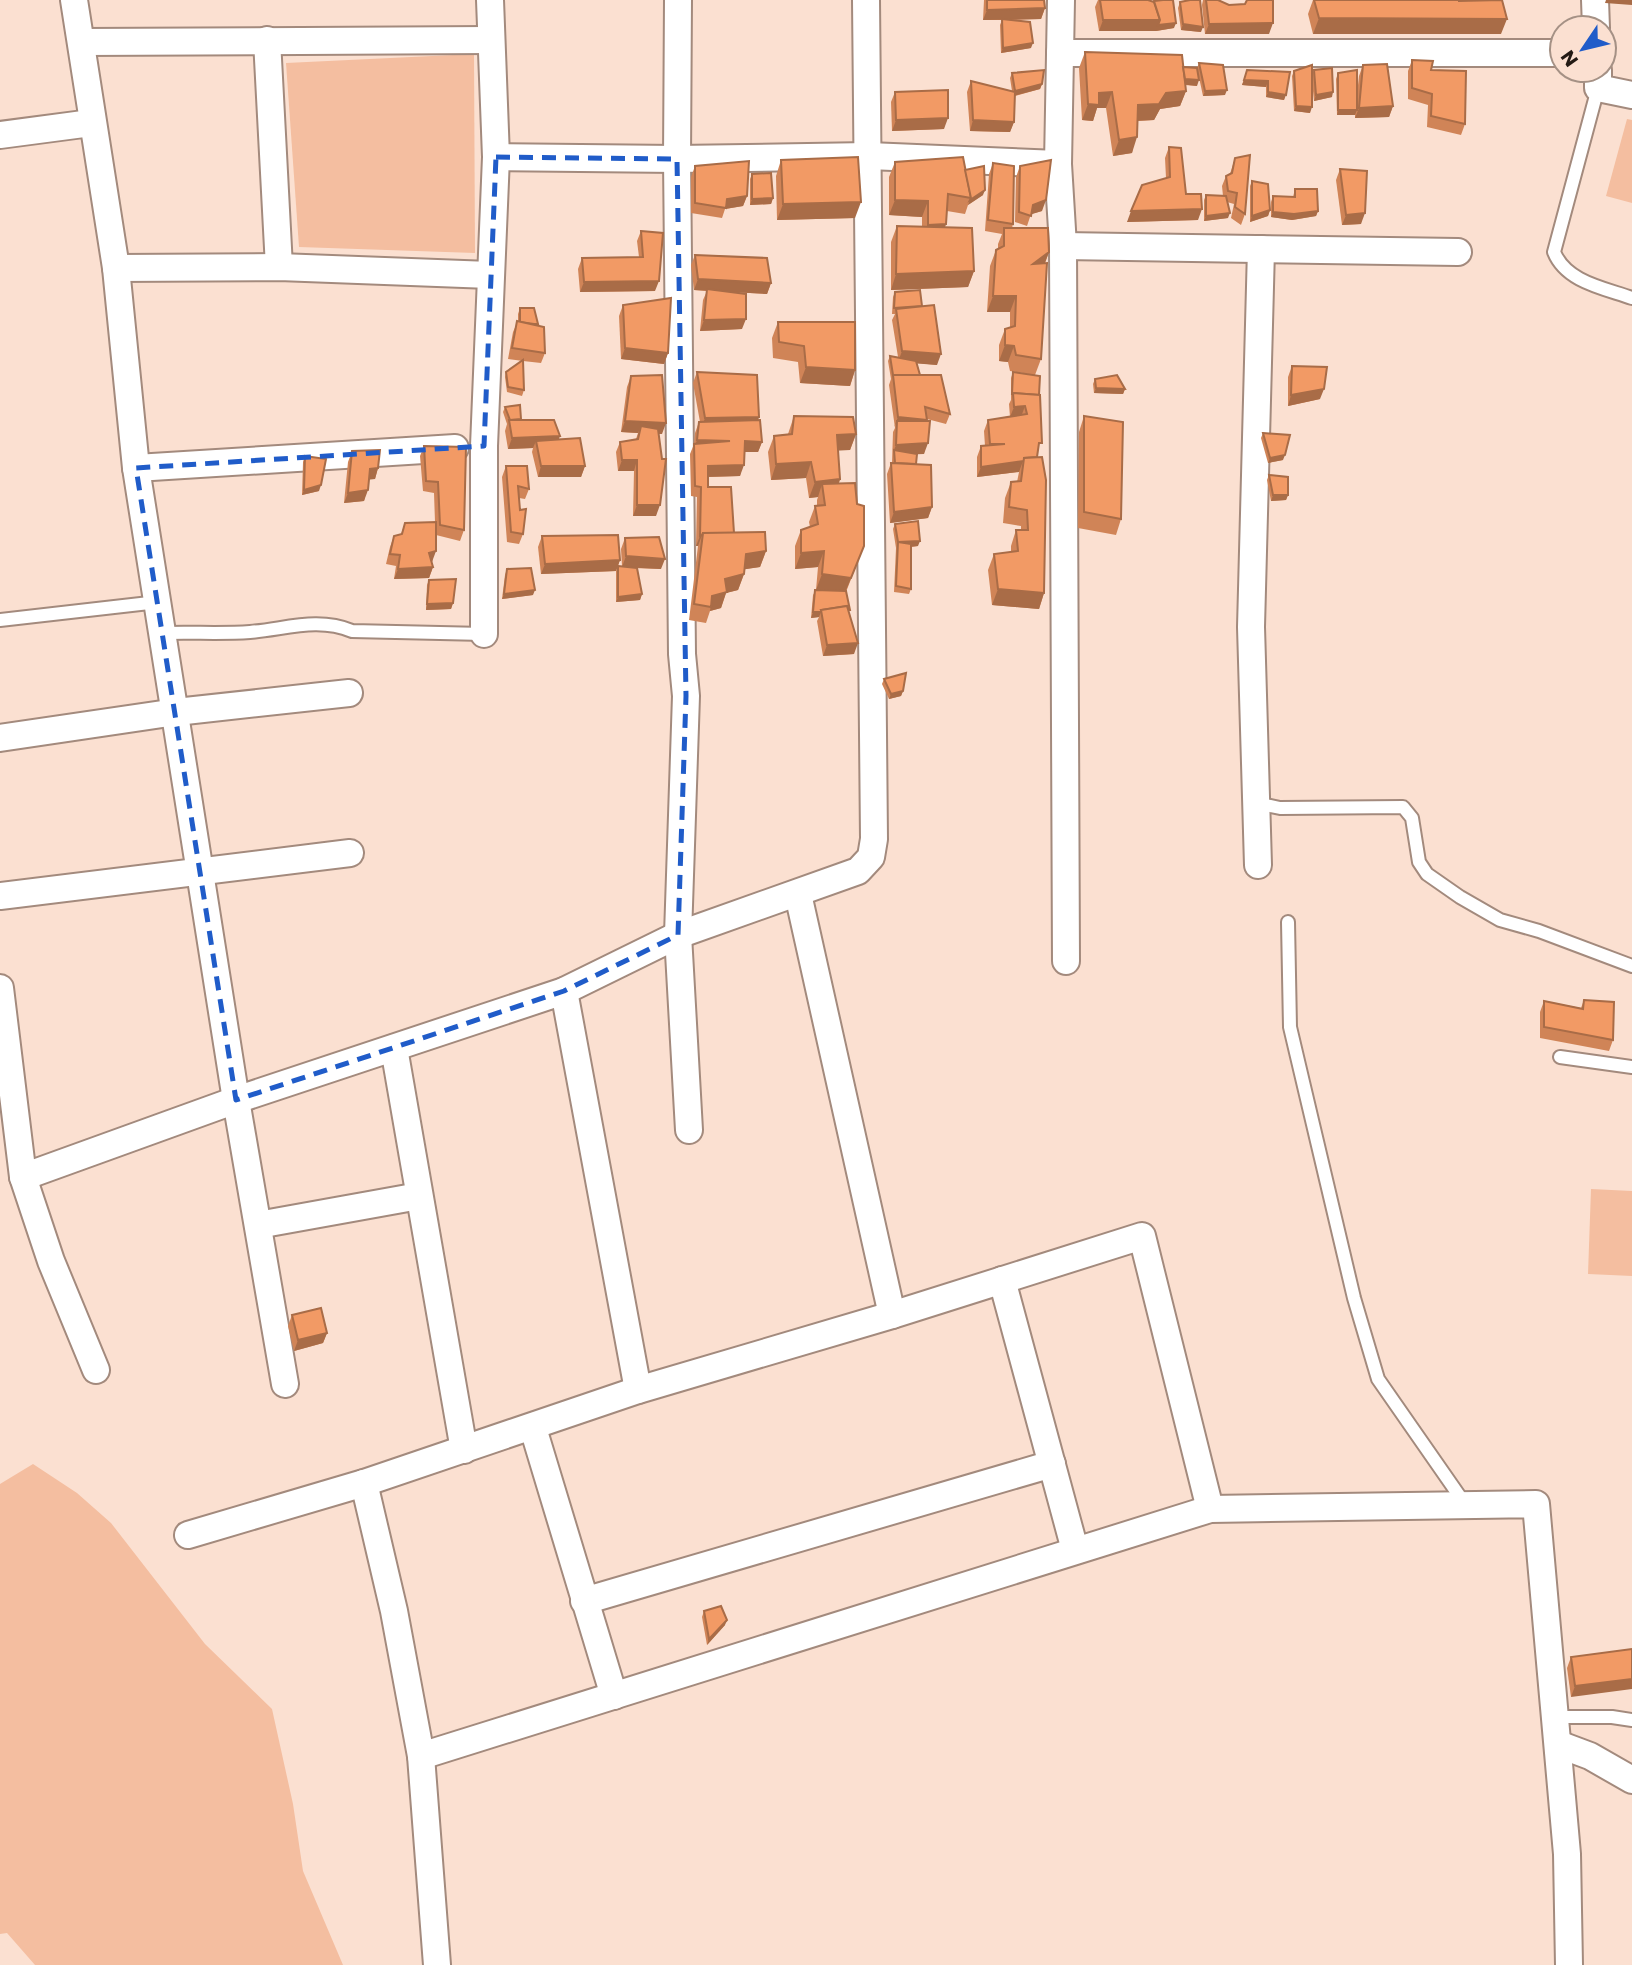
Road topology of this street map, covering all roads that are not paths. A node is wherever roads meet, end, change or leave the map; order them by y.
1 (74, 0) edge
2 (490, 0) edge
3 (678, 0) edge
4 (866, 0) edge
5 (1061, 0) edge
6 (267, 40) junction
7 (491, 40) junction
8 (82, 42) junction
9 (1060, 53) junction
10 (1548, 53) edge
11 (1597, 84) edge
12 (1609, 84) edge
13 (1632, 94) edge
14 (91, 123) junction
15 (0, 135) edge
16 (869, 156) junction
17 (496, 157) junction
18 (677, 159) junction
19 (1058, 164) junction
20 (1063, 246) junction
21 (1261, 249) junction
22 (1458, 252) dead end
23 (279, 267) junction
24 (116, 268) junction
25 (490, 275) junction
26 (1632, 298) edge
27 (484, 446) junction
28 (136, 468) junction
29 (158, 602) junction
30 (0, 620) edge
31 (163, 633) junction
32 (484, 635) joint
33 (349, 693) dead end
34 (176, 712) junction
35 (0, 738) edge
36 (1256, 803) junction
37 (350, 853) dead end
38 (1258, 865) dead end
39 (200, 871) junction
40 (798, 894) junction
41 (0, 896) edge
42 (1289, 922) dead end
43 (678, 935) junction
44 (1066, 961) dead end
45 (1632, 966) edge
46 (0, 988) edge
47 (564, 991) junction
48 (394, 1048) junction
49 (1560, 1057) dead end
50 (1632, 1067) edge
51 (236, 1100) junction
52 (690, 1130) dead end
53 (23, 1177) junction
54 (419, 1196) junction
55 (258, 1225) junction
56 (1002, 1280) junction
57 (892, 1315) junction
58 (96, 1370) dead end
59 (285, 1384) dead end
60 (638, 1390) junction
61 (533, 1428) junction
62 (464, 1450) junction
63 (1052, 1464) junction
64 (364, 1483) junction
65 (1465, 1505) junction
66 (1210, 1509) junction
67 (188, 1535) dead end
68 (1075, 1550) junction
69 (584, 1601) junction
70 (614, 1696) junction
71 (1632, 1714) edge
72 (1555, 1717) junction
73 (1612, 1717) junction
74 (1632, 1720) edge
75 (1558, 1744) junction
76 (421, 1756) junction
77 (1632, 1780) edge
78 (437, 1965) edge
79 (1569, 1965) edge

1 - 8 street
2 - 7 street
3 - 18 street
4 - 16 street
5 - 9 street
6 - 7 street
6 - 8 street
6 - 23 street
7 - 17 street
8 - 14 street
9 - 10 street
9 - 19 street
11 - 26 lane
12 - 13 street
14 - 15 street
14 - 24 street
16 - 18 street
16 - 19 street
16 - 40 street
17 - 18 street
17 - 25 street
18 - 43 street
19 - 20 street
20 - 21 street
20 - 44 street
21 - 22 street
21 - 36 street
23 - 24 street
23 - 25 street
24 - 28 street
25 - 27 street
27 - 28 street
27 - 32 street
28 - 29 street
29 - 30 lane
29 - 31 street
31 - 32 lane
31 - 34 street
33 - 34 street
34 - 35 street
34 - 39 street
36 - 38 street
36 - 45 lane
37 - 39 street
39 - 41 street
39 - 51 street
40 - 43 street
40 - 57 street
42 - 65 lane
43 - 47 street
43 - 52 street
46 - 53 street
47 - 48 street
47 - 60 street
48 - 51 street
48 - 54 street
49 - 50 lane
51 - 53 street
51 - 55 street
53 - 58 street
54 - 55 street
54 - 62 street
55 - 59 street
56 - 57 street
56 - 63 street
56 - 66 street
57 - 60 street
60 - 61 street
61 - 62 street
61 - 69 street
62 - 64 street
63 - 68 street
63 - 69 street
64 - 67 street
64 - 76 street
65 - 66 street
65 - 72 street
66 - 68 street
68 - 70 street
69 - 70 street
70 - 76 street
71 - 73 lane
72 - 73 lane
72 - 75 street
73 - 74 lane
75 - 77 street
75 - 79 street
76 - 78 street

